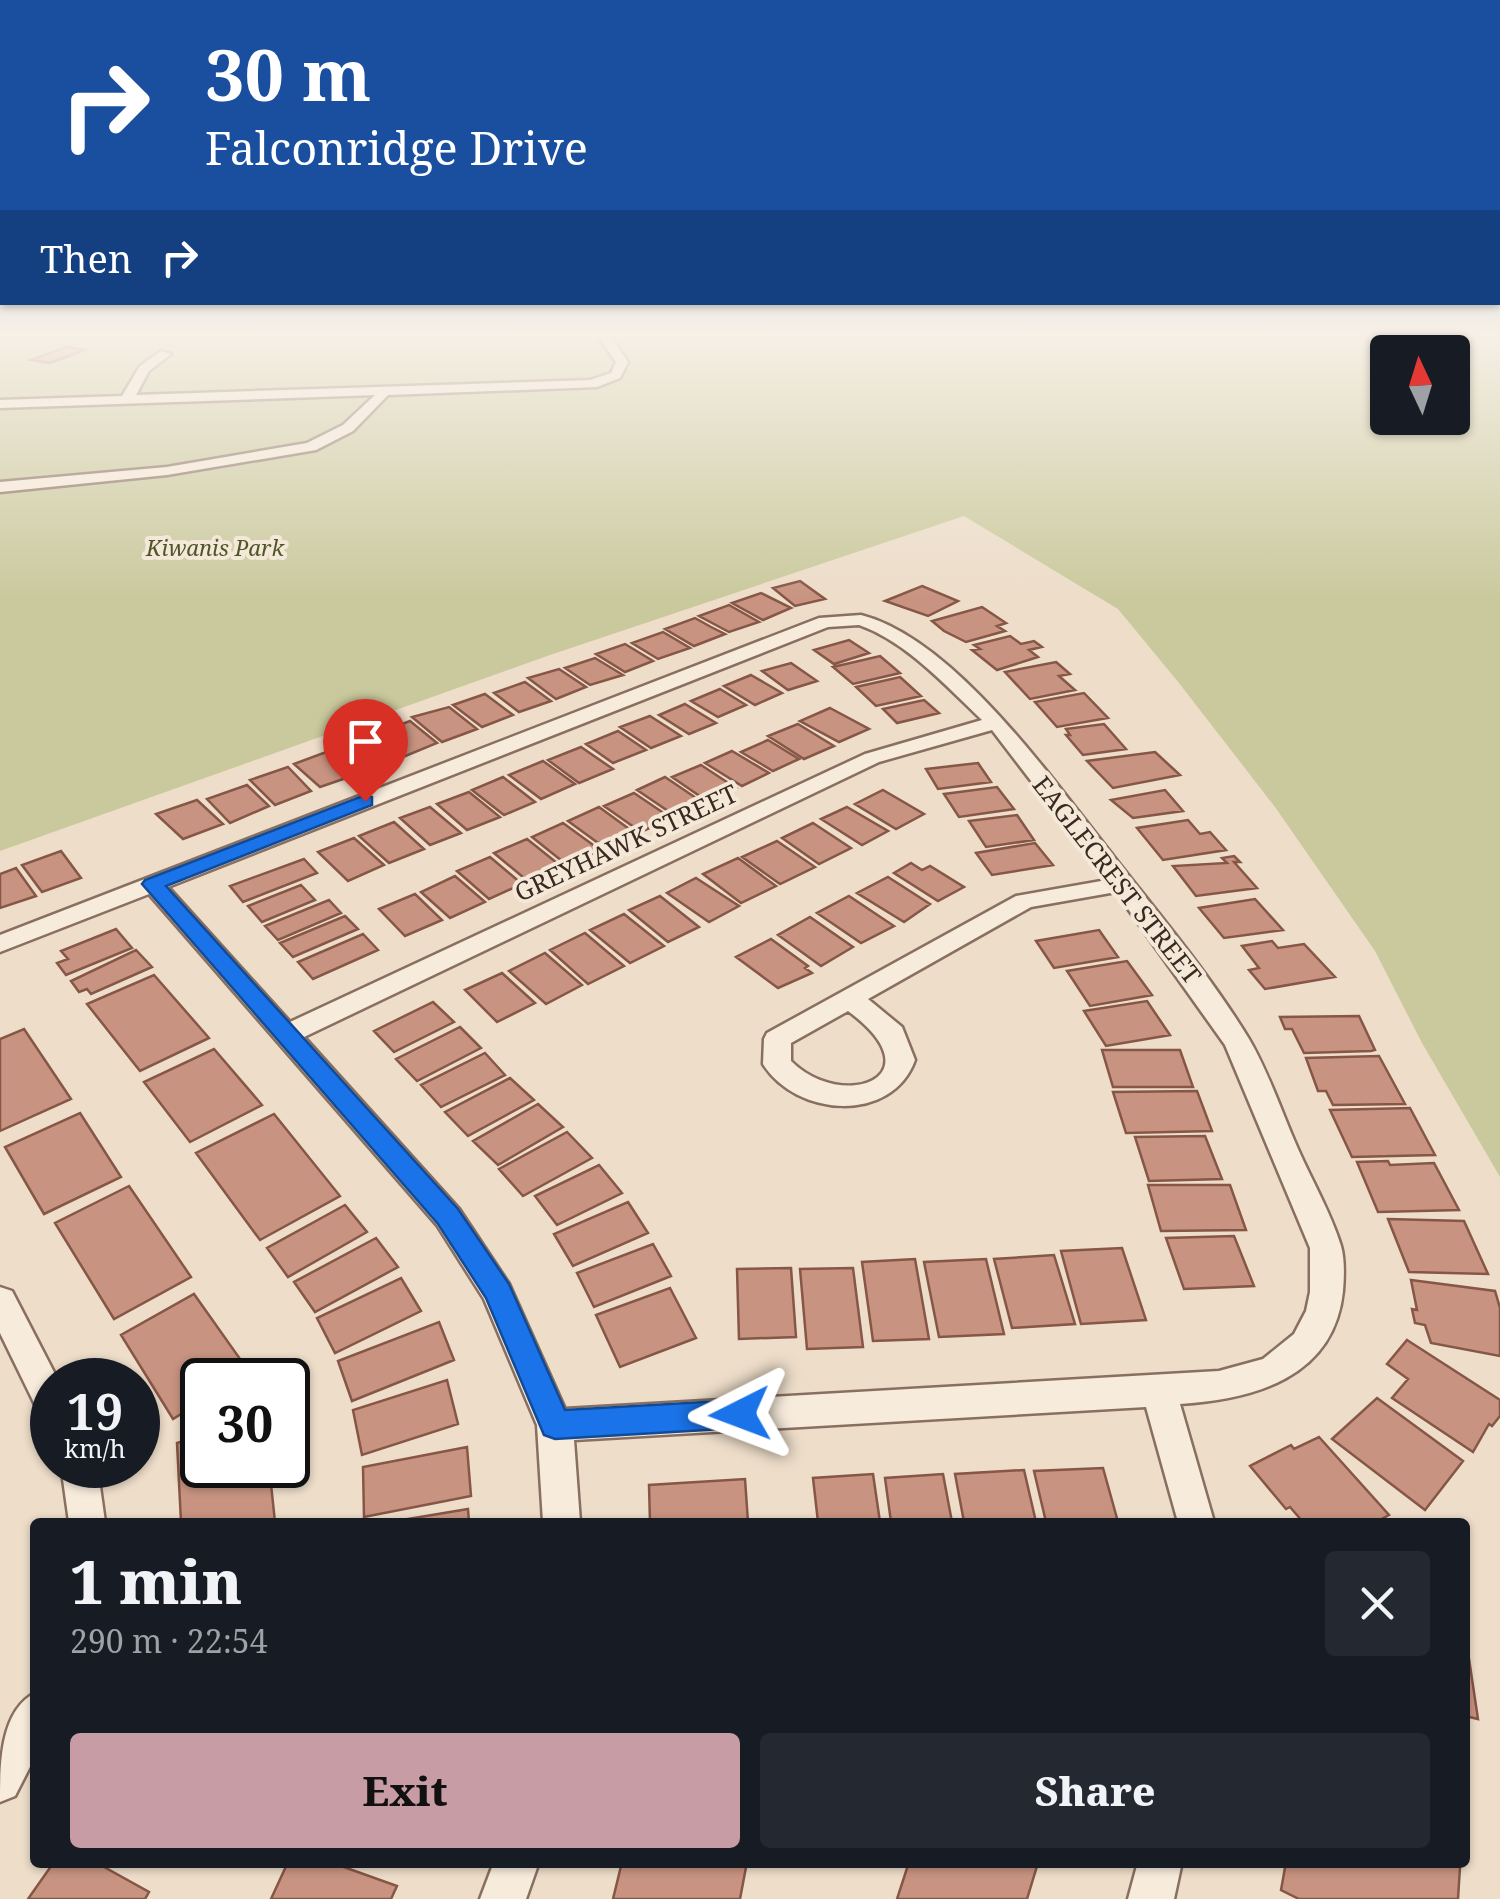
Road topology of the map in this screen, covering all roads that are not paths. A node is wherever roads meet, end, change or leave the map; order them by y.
1 (355, 421) edge
2 (0, 487) edge
3 (996, 722) junction
4 (153, 884) junction
5 (1122, 884) junction
6 (0, 944) edge
7 (850, 999) junction
8 (287, 1034) junction
9 (0, 1300) edge
10 (30, 1360) edge
11 (1159, 1391) junction
12 (555, 1424) junction
13 (82, 1488) edge
14 (86, 1518) edge
15 (561, 1518) edge
16 (1195, 1518) edge
17 (30, 1724) edge
18 (0, 1782) edge
19 (515, 1868) edge
20 (1159, 1868) edge
21 (503, 1899) edge
22 (1151, 1899) edge

1 - 2 street
3 - 4 street, EAGLECREST STREET
3 - 5 street, EAGLECREST STREET
3 - 8 street, GREYHAWK STREET
4 - 6 street, EAGLECREST STREET
4 - 8 street
5 - 7 street
5 - 11 street, EAGLECREST STREET
7 - 7 street
8 - 12 street
9 - 10 street
11 - 12 street, EAGLECREST STREET
11 - 16 street
12 - 15 street
13 - 14 street
17 - 18 street
19 - 21 street
20 - 22 street

